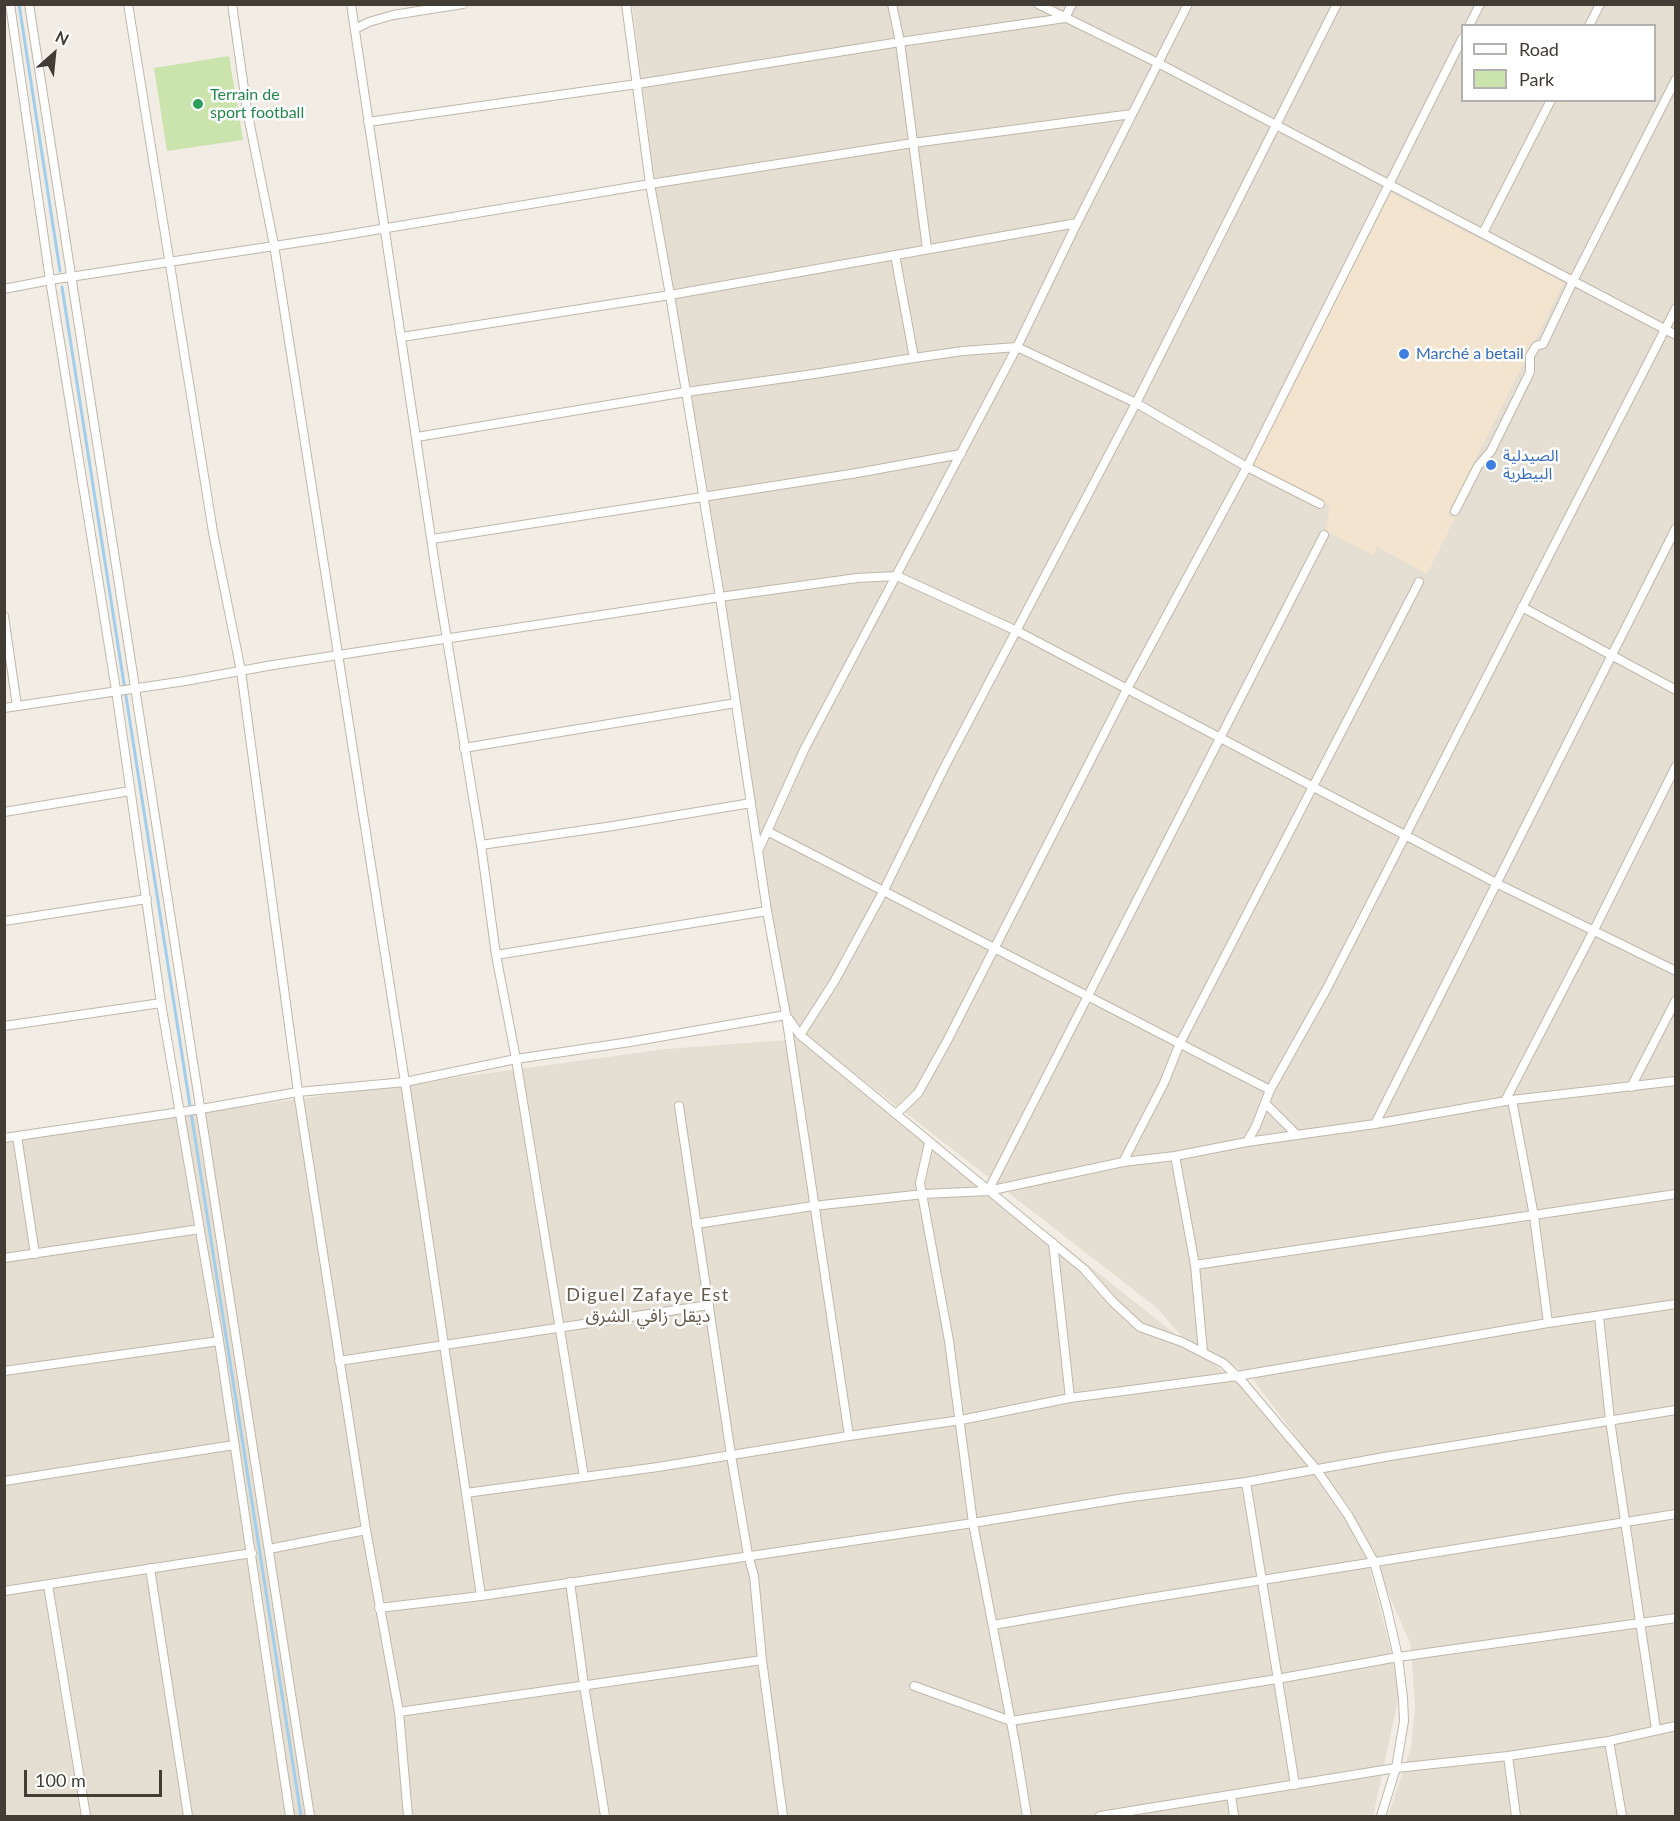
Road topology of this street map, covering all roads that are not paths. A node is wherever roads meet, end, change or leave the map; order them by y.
1 (10, 4) edge
2 (29, 4) edge
3 (128, 4) edge
4 (232, 4) edge
5 (351, 4) edge
6 (463, 4) edge
7 (626, 4) edge
8 (892, 4) edge
9 (1038, 4) edge
10 (1072, 4) edge
11 (1188, 4) edge
12 (1337, 4) edge
13 (1480, 4) edge
14 (1600, 4) edge
15 (1065, 18) junction
16 (1470, 24) edge
17 (1590, 24) edge
18 (355, 29) junction
19 (1461, 41) edge
20 (900, 42) junction
21 (1158, 63) junction
22 (1676, 79) edge
23 (637, 84) junction
24 (1550, 102) edge
25 (1132, 114) junction
26 (368, 122) junction
27 (1275, 125) junction
28 (913, 143) junction
29 (650, 184) junction
30 (1390, 185) junction
31 (1077, 223) junction
32 (385, 227) junction
33 (1483, 233) junction
34 (274, 245) junction
35 (927, 249) junction
36 (895, 255) junction
37 (171, 263) junction
38 (68, 278) junction
39 (53, 280) junction
40 (1573, 281) junction
41 (4, 289) edge
42 (670, 295) junction
43 (1676, 308) edge
44 (1665, 329) junction
45 (1676, 335) edge
46 (402, 337) junction
47 (1017, 347) junction
48 (914, 357) junction
49 (686, 392) junction
50 (1136, 404) junction
51 (417, 437) junction
52 (961, 454) junction
53 (1247, 467) junction
54 (703, 496) junction
55 (1320, 504) dead end
56 (1455, 511) dead end
57 (1676, 528) edge
58 (1324, 535) dead end
59 (432, 539) junction
60 (897, 576) junction
61 (1419, 582) dead end
62 (720, 597) junction
63 (1522, 607) junction
64 (4, 616) edge
65 (1017, 631) junction
66 (448, 639) junction
67 (338, 656) junction
68 (1611, 656) junction
69 (241, 671) junction
70 (125, 689) junction
71 (1127, 689) junction
72 (1676, 690) edge
73 (736, 703) junction
74 (18, 706) junction
75 (4, 708) edge
76 (1221, 738) junction
77 (464, 748) junction
78 (1676, 766) edge
79 (1314, 787) junction
80 (130, 791) junction
81 (750, 803) junction
82 (4, 812) edge
83 (767, 831) junction
84 (1405, 835) junction
85 (480, 845) junction
86 (758, 850) junction
87 (1498, 884) junction
88 (883, 892) junction
89 (147, 899) junction
90 (767, 911) junction
91 (4, 921) edge
92 (1594, 930) junction
93 (995, 948) junction
94 (496, 955) junction
95 (1676, 971) edge
96 (1088, 995) junction
97 (1676, 1000) edge
98 (161, 1003) junction
99 (786, 1015) junction
100 (4, 1026) edge
101 (800, 1035) junction
102 (1180, 1043) junction
103 (516, 1059) junction
104 (1676, 1081) edge
105 (405, 1082) junction
106 (1631, 1087) junction
107 (1270, 1089) junction
108 (298, 1092) junction
109 (1508, 1101) junction
110 (1265, 1102) junction
111 (680, 1106) dead end
112 (198, 1109) junction
113 (182, 1112) junction
114 (896, 1114) junction
115 (1375, 1124) junction
116 (1297, 1135) junction
117 (18, 1136) junction
118 (4, 1138) edge
119 (1247, 1142) junction
120 (929, 1143) junction
121 (1175, 1156) junction
122 (1123, 1162) junction
123 (988, 1191) junction
124 (924, 1194) junction
125 (1676, 1194) edge
126 (813, 1206) junction
127 (1534, 1216) junction
128 (696, 1224) junction
129 (200, 1229) junction
130 (1053, 1243) junction
131 (35, 1254) junction
132 (4, 1258) edge
133 (1196, 1265) junction
134 (1676, 1304) edge
135 (709, 1305) junction
136 (1599, 1316) junction
137 (1548, 1323) junction
138 (561, 1327) junction
139 (219, 1341) junction
140 (445, 1345) junction
141 (1203, 1352) junction
142 (339, 1362) junction
143 (4, 1371) edge
144 (1237, 1376) junction
145 (1070, 1398) junction
146 (1676, 1410) edge
147 (961, 1420) junction
148 (1610, 1420) junction
149 (849, 1436) junction
150 (234, 1445) junction
151 (731, 1455) junction
152 (1316, 1469) junction
153 (584, 1477) junction
154 (4, 1481) edge
155 (1246, 1482) junction
156 (466, 1493) junction
157 (1676, 1514) edge
158 (1624, 1522) junction
159 (973, 1524) junction
160 (366, 1530) junction
161 (269, 1549) junction
162 (252, 1553) junction
163 (748, 1555) junction
164 (1374, 1562) junction
165 (150, 1568) junction
166 (1260, 1581) junction
167 (570, 1582) junction
168 (48, 1585) junction
169 (4, 1591) edge
170 (481, 1596) junction
171 (379, 1608) junction
172 (1676, 1618) edge
173 (1641, 1623) junction
174 (993, 1625) junction
175 (1398, 1657) junction
176 (762, 1660) junction
177 (1277, 1680) junction
178 (584, 1685) junction
179 (914, 1686) dead end
180 (399, 1712) junction
181 (1011, 1721) junction
182 (1676, 1726) edge
183 (1656, 1729) junction
184 (1609, 1741) junction
185 (1508, 1756) junction
186 (1396, 1768) junction
187 (1295, 1785) junction
188 (1231, 1796) junction
189 (1136, 1813) edge
190 (86, 1816) edge
191 (188, 1816) edge
192 (290, 1816) edge
193 (310, 1816) edge
194 (408, 1816) edge
195 (605, 1816) edge
196 (783, 1816) edge
197 (1027, 1816) edge
198 (1100, 1816) edge
199 (1234, 1816) edge
200 (1381, 1816) edge
201 (1516, 1816) edge
202 (1622, 1816) edge

1 - 39 street
2 - 38 street
3 - 37 street
4 - 34 street
5 - 18 street
6 - 18 street
7 - 23 street
8 - 20 street
9 - 15 street
10 - 15 street
11 - 21 street
12 - 27 street
13 - 16 street
14 - 17 street
15 - 20 street
15 - 21 street
18 - 26 street
19 - 30 street
20 - 23 street
20 - 28 street
21 - 25 street
21 - 27 street
22 - 40 street
23 - 26 street
23 - 29 street
24 - 33 street
25 - 28 street
25 - 31 street
26 - 32 street
27 - 30 street
27 - 50 street
28 - 29 street
28 - 35 street
29 - 32 street
29 - 42 street
30 - 33 street
30 - 53 street
31 - 35 street
31 - 47 street
32 - 34 street
32 - 46 street
33 - 40 street
34 - 37 street
34 - 67 street
35 - 36 street
36 - 42 street
36 - 48 street
37 - 38 street
37 - 69 street
38 - 39 street
38 - 70 street
39 - 41 street
39 - 70 street
40 - 44 street
40 - 56 street
42 - 46 street
42 - 49 street
43 - 44 street
44 - 45 street
44 - 63 street
46 - 51 street
47 - 48 street
47 - 50 street
47 - 52 street
48 - 49 street
49 - 51 street
49 - 54 street
50 - 53 street
50 - 65 street
51 - 59 street
52 - 54 street
52 - 60 street
53 - 55 street
53 - 71 street
54 - 59 street
54 - 62 street
57 - 68 street
58 - 76 street
59 - 66 street
60 - 62 street
60 - 65 street
60 - 83 street
61 - 79 street
62 - 66 street
62 - 73 street
63 - 68 street
63 - 84 street
64 - 74 street
65 - 71 street
65 - 88 street
66 - 67 street
66 - 77 street
67 - 69 street
67 - 105 street
68 - 72 street
68 - 87 street
69 - 70 street
69 - 108 street
70 - 74 street
70 - 80 street
70 - 112 street
71 - 76 street
71 - 93 street
73 - 77 street
73 - 81 street
74 - 75 street
76 - 79 street
76 - 96 street
77 - 85 street
78 - 92 street
79 - 84 street
79 - 102 street
80 - 82 street
80 - 89 street
81 - 85 street
81 - 86 street
83 - 86 street
83 - 88 street
84 - 87 street
84 - 107 street
85 - 94 street
86 - 90 street
87 - 92 street
87 - 115 street
88 - 93 street
88 - 101 street
89 - 91 street
89 - 98 street
90 - 94 street
90 - 99 street
92 - 95 street
92 - 109 street
93 - 96 street
93 - 114 street
94 - 103 street
96 - 102 street
96 - 123 street
97 - 106 street
98 - 100 street
98 - 113 street
99 - 101 street
99 - 103 street
99 - 126 street
101 - 114 street
102 - 107 street
102 - 122 street
103 - 105 street
103 - 138 street
104 - 106 street
105 - 108 street
105 - 140 street
106 - 109 street
107 - 110 street
108 - 112 street
108 - 142 street
109 - 115 street
109 - 127 street
110 - 116 street
110 - 119 street
111 - 128 street
112 - 113 street
112 - 161 street
113 - 117 street
113 - 129 street
114 - 120 street
115 - 116 street
116 - 119 street
117 - 118 street
117 - 131 street
119 - 121 street
120 - 123 street
120 - 124 street
121 - 122 street
121 - 133 street
122 - 123 street
123 - 124 street
123 - 130 street
124 - 126 street
124 - 147 street
125 - 127 street
126 - 128 street
126 - 149 street
127 - 133 street
127 - 137 street
128 - 135 street
129 - 131 street
129 - 139 street
130 - 141 street
130 - 145 street
131 - 132 street
133 - 141 street
134 - 136 street
135 - 138 street
135 - 151 street
136 - 137 street
136 - 148 street
137 - 144 street
138 - 140 street
138 - 153 street
139 - 143 street
139 - 150 street
140 - 142 street
140 - 156 street
141 - 144 street
142 - 160 street
144 - 145 street
144 - 152 street
145 - 147 street
146 - 148 street
147 - 149 street
147 - 159 street
148 - 152 street
148 - 158 street
149 - 151 street
150 - 154 street
150 - 162 street
151 - 153 street
151 - 163 street
152 - 155 street
152 - 164 street
153 - 156 street
155 - 159 street
155 - 166 street
156 - 170 street
157 - 158 street
158 - 164 street
158 - 173 street
159 - 163 street
159 - 174 street
160 - 161 street
160 - 171 street
161 - 193 street
162 - 165 street
162 - 192 street
163 - 167 street
163 - 176 street
164 - 166 street
164 - 175 street
165 - 168 street
165 - 191 street
166 - 174 street
166 - 177 street
167 - 170 street
167 - 178 street
168 - 169 street
168 - 190 street
170 - 171 street
171 - 180 street
172 - 173 street
173 - 175 street
173 - 183 street
174 - 181 street
175 - 177 street
175 - 186 street
176 - 178 street
176 - 196 street
177 - 181 street
177 - 187 street
178 - 180 street
178 - 195 street
179 - 181 street
180 - 194 street
181 - 197 street
182 - 183 street
183 - 184 street
184 - 185 street
184 - 202 street
185 - 186 street
185 - 201 street
186 - 187 street
186 - 200 street
187 - 188 street
188 - 189 street
188 - 199 street
189 - 198 street

